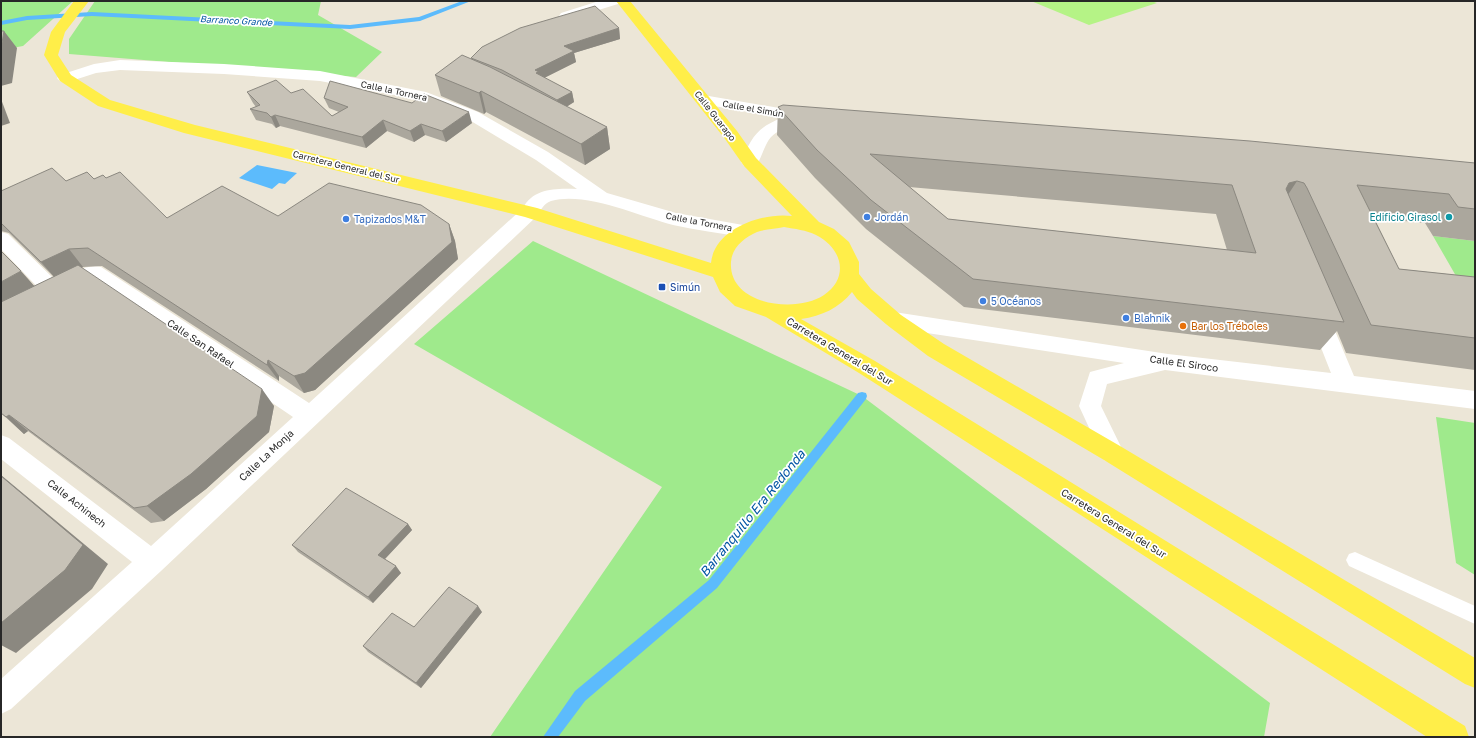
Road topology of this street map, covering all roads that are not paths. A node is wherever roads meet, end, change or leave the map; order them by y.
1 (82, 1) edge
2 (613, 1) edge
3 (623, 1) edge
4 (552, 20) edge
5 (65, 78) junction
6 (703, 100) junction
7 (803, 117) junction
8 (827, 119) edge
9 (750, 162) junction
10 (601, 197) junction
11 (530, 212) junction
12 (812, 226) junction
13 (743, 231) junction
14 (1, 238) edge
15 (719, 272) junction
16 (850, 277) junction
17 (53, 291) junction
18 (1311, 297) edge
19 (34, 301) edge
20 (773, 312) junction
21 (894, 320) junction
22 (1168, 362) junction
23 (1346, 384) junction
24 (1475, 400) edge
25 (309, 415) junction
26 (1, 445) edge
27 (1112, 453) junction
28 (1355, 560) dead end
29 (152, 562) junction
30 (1475, 615) edge
31 (1475, 674) edge
32 (1, 698) edge
33 (1454, 737) edge

1 - 5 main road, Carretera General del Sur
2 - 4 street
3 - 6 main road, Calle Guarapo
5 - 10 street, Calle la Tornera
5 - 11 main road, Carretera General del Sur
6 - 7 street, Calle el Simún
6 - 9 main road, Calle Guarapo
7 - 8 street, Calle el Simún
7 - 9 street, Calle el Simún
9 - 12 main road, Calle Guarapo
10 - 11 street, Calle La Monja
10 - 13 street, Calle la Tornera
11 - 15 main road, Carretera General del Sur
11 - 25 street, Calle La Monja
12 - 13 main road
12 - 16 main road
13 - 15 main road
14 - 17 street
15 - 20 main road
16 - 20 main road
16 - 21 main road
17 - 19 street
17 - 25 street, Calle San Rafael
18 - 23 street
20 - 33 main road, Carretera General del Sur
21 - 22 street, Calle El Siroco
21 - 27 main road
22 - 23 street, Calle El Siroco
22 - 27 street
23 - 24 street, Calle El Siroco
25 - 29 street, Calle La Monja
26 - 29 street, Calle Achinech
27 - 31 main road
28 - 30 lane
29 - 32 street, Calle La Monja

